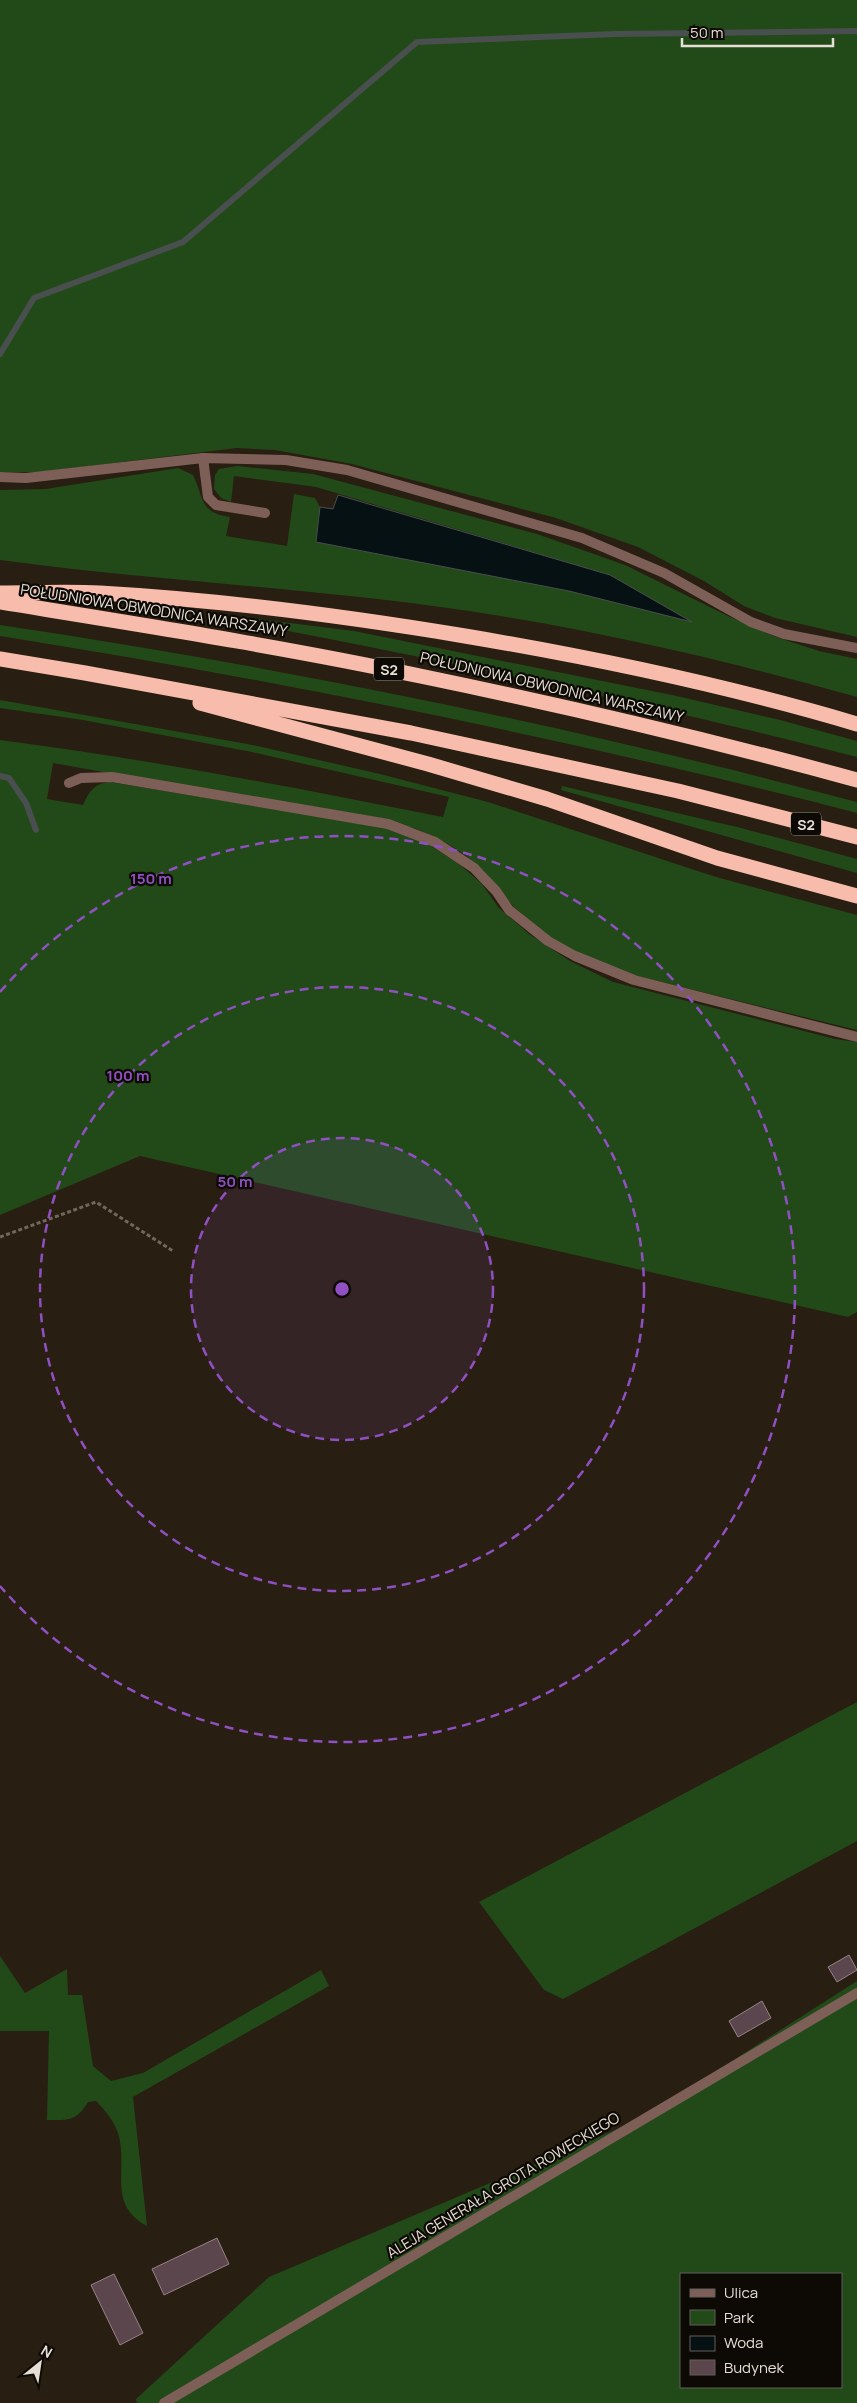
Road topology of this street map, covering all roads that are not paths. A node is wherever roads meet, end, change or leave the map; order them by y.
1 (203, 458) junction
2 (0, 477) edge
3 (265, 513) dead end
4 (0, 593) edge
5 (0, 602) edge
6 (857, 648) edge
7 (0, 660) edge
8 (85, 673) junction
9 (857, 724) edge
10 (857, 780) edge
11 (69, 783) dead end
12 (857, 837) edge
13 (857, 896) edge
14 (857, 1037) edge
15 (857, 1993) edge
16 (164, 2403) edge

1 - 2 street
1 - 3 street
1 - 6 street
4 - 9 highway
5 - 10 highway, POŁUDNIOWA OBWODNICA WARSZAWY / S2
7 - 8 highway, S2
8 - 12 highway, S2
8 - 13 highway
11 - 14 street
15 - 16 street, ALEJA GENERAŁA GROTA ROWECKIEGO

